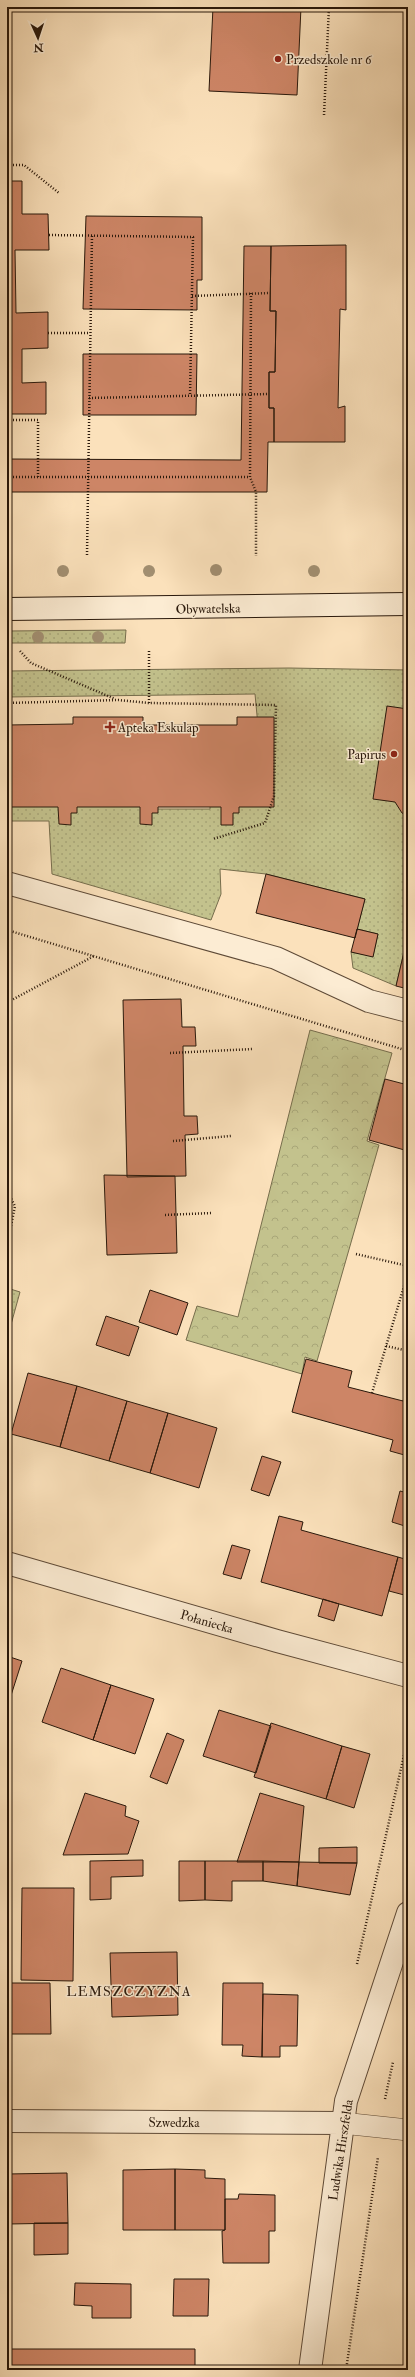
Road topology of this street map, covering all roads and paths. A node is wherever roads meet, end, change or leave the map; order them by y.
1 (329, 7) edge
2 (324, 115) dead end
3 (7, 164) edge
4 (59, 193) dead end
5 (49, 235) dead end
6 (92, 235) junction
7 (251, 293) junction
8 (270, 293) dead end
9 (192, 296) junction
10 (48, 332) dead end
11 (90, 333) junction
12 (269, 394) dead end
13 (252, 395) junction
14 (190, 396) junction
15 (89, 398) junction
16 (7, 420) edge
17 (7, 477) edge
18 (38, 477) junction
19 (88, 477) junction
20 (250, 478) junction
21 (87, 555) dead end
22 (256, 556) dead end
23 (408, 604) edge
24 (7, 609) edge
25 (20, 651) dead end
26 (149, 651) dead end
27 (118, 700) junction
28 (149, 703) junction
29 (7, 704) edge
30 (213, 838) dead end
31 (7, 883) edge
32 (7, 930) edge
33 (94, 956) junction
34 (7, 1006) edge
35 (408, 1011) edge
36 (253, 1049) dead end
37 (408, 1051) edge
38 (170, 1053) dead end
39 (231, 1136) dead end
40 (173, 1141) dead end
41 (7, 1190) edge
42 (212, 1213) dead end
43 (165, 1215) dead end
44 (7, 1246) edge
45 (356, 1254) dead end
46 (408, 1266) edge
47 (408, 1273) edge
48 (386, 1346) junction
49 (408, 1351) edge
50 (372, 1393) dead end
51 (7, 1563) edge
52 (408, 1676) edge
53 (408, 1756) edge
54 (408, 1913) edge
55 (356, 1968) dead end
56 (393, 2064) dead end
57 (7, 2121) edge
58 (342, 2124) junction
59 (379, 2128) junction
60 (408, 2130) edge
61 (310, 2370) edge
62 (346, 2370) edge

1 - 2 path
3 - 4 path
5 - 6 path
6 - 9 path
6 - 11 path
7 - 8 path
7 - 9 path
7 - 13 path
9 - 14 path
10 - 11 path
11 - 15 path
12 - 13 path
13 - 14 path
13 - 20 path
14 - 15 path
15 - 19 path
16 - 18 path
17 - 18 path
18 - 19 path
19 - 20 path
19 - 21 path
20 - 22 path
23 - 24 street, Obywatelska
25 - 27 path
26 - 28 path
27 - 28 path
27 - 29 path
28 - 30 path
31 - 35 street
32 - 33 path
33 - 34 path
33 - 37 path
36 - 38 path
39 - 40 path
41 - 44 path
42 - 43 path
45 - 46 path
47 - 48 path
48 - 49 path
48 - 50 path
51 - 52 street, Połaniecka
53 - 55 path
54 - 58 street, Ludwika Hirszfelda
56 - 59 path
57 - 58 street, Szwedzka
58 - 59 lane
58 - 61 street, Ludwika Hirszfelda
59 - 60 lane
59 - 62 path

